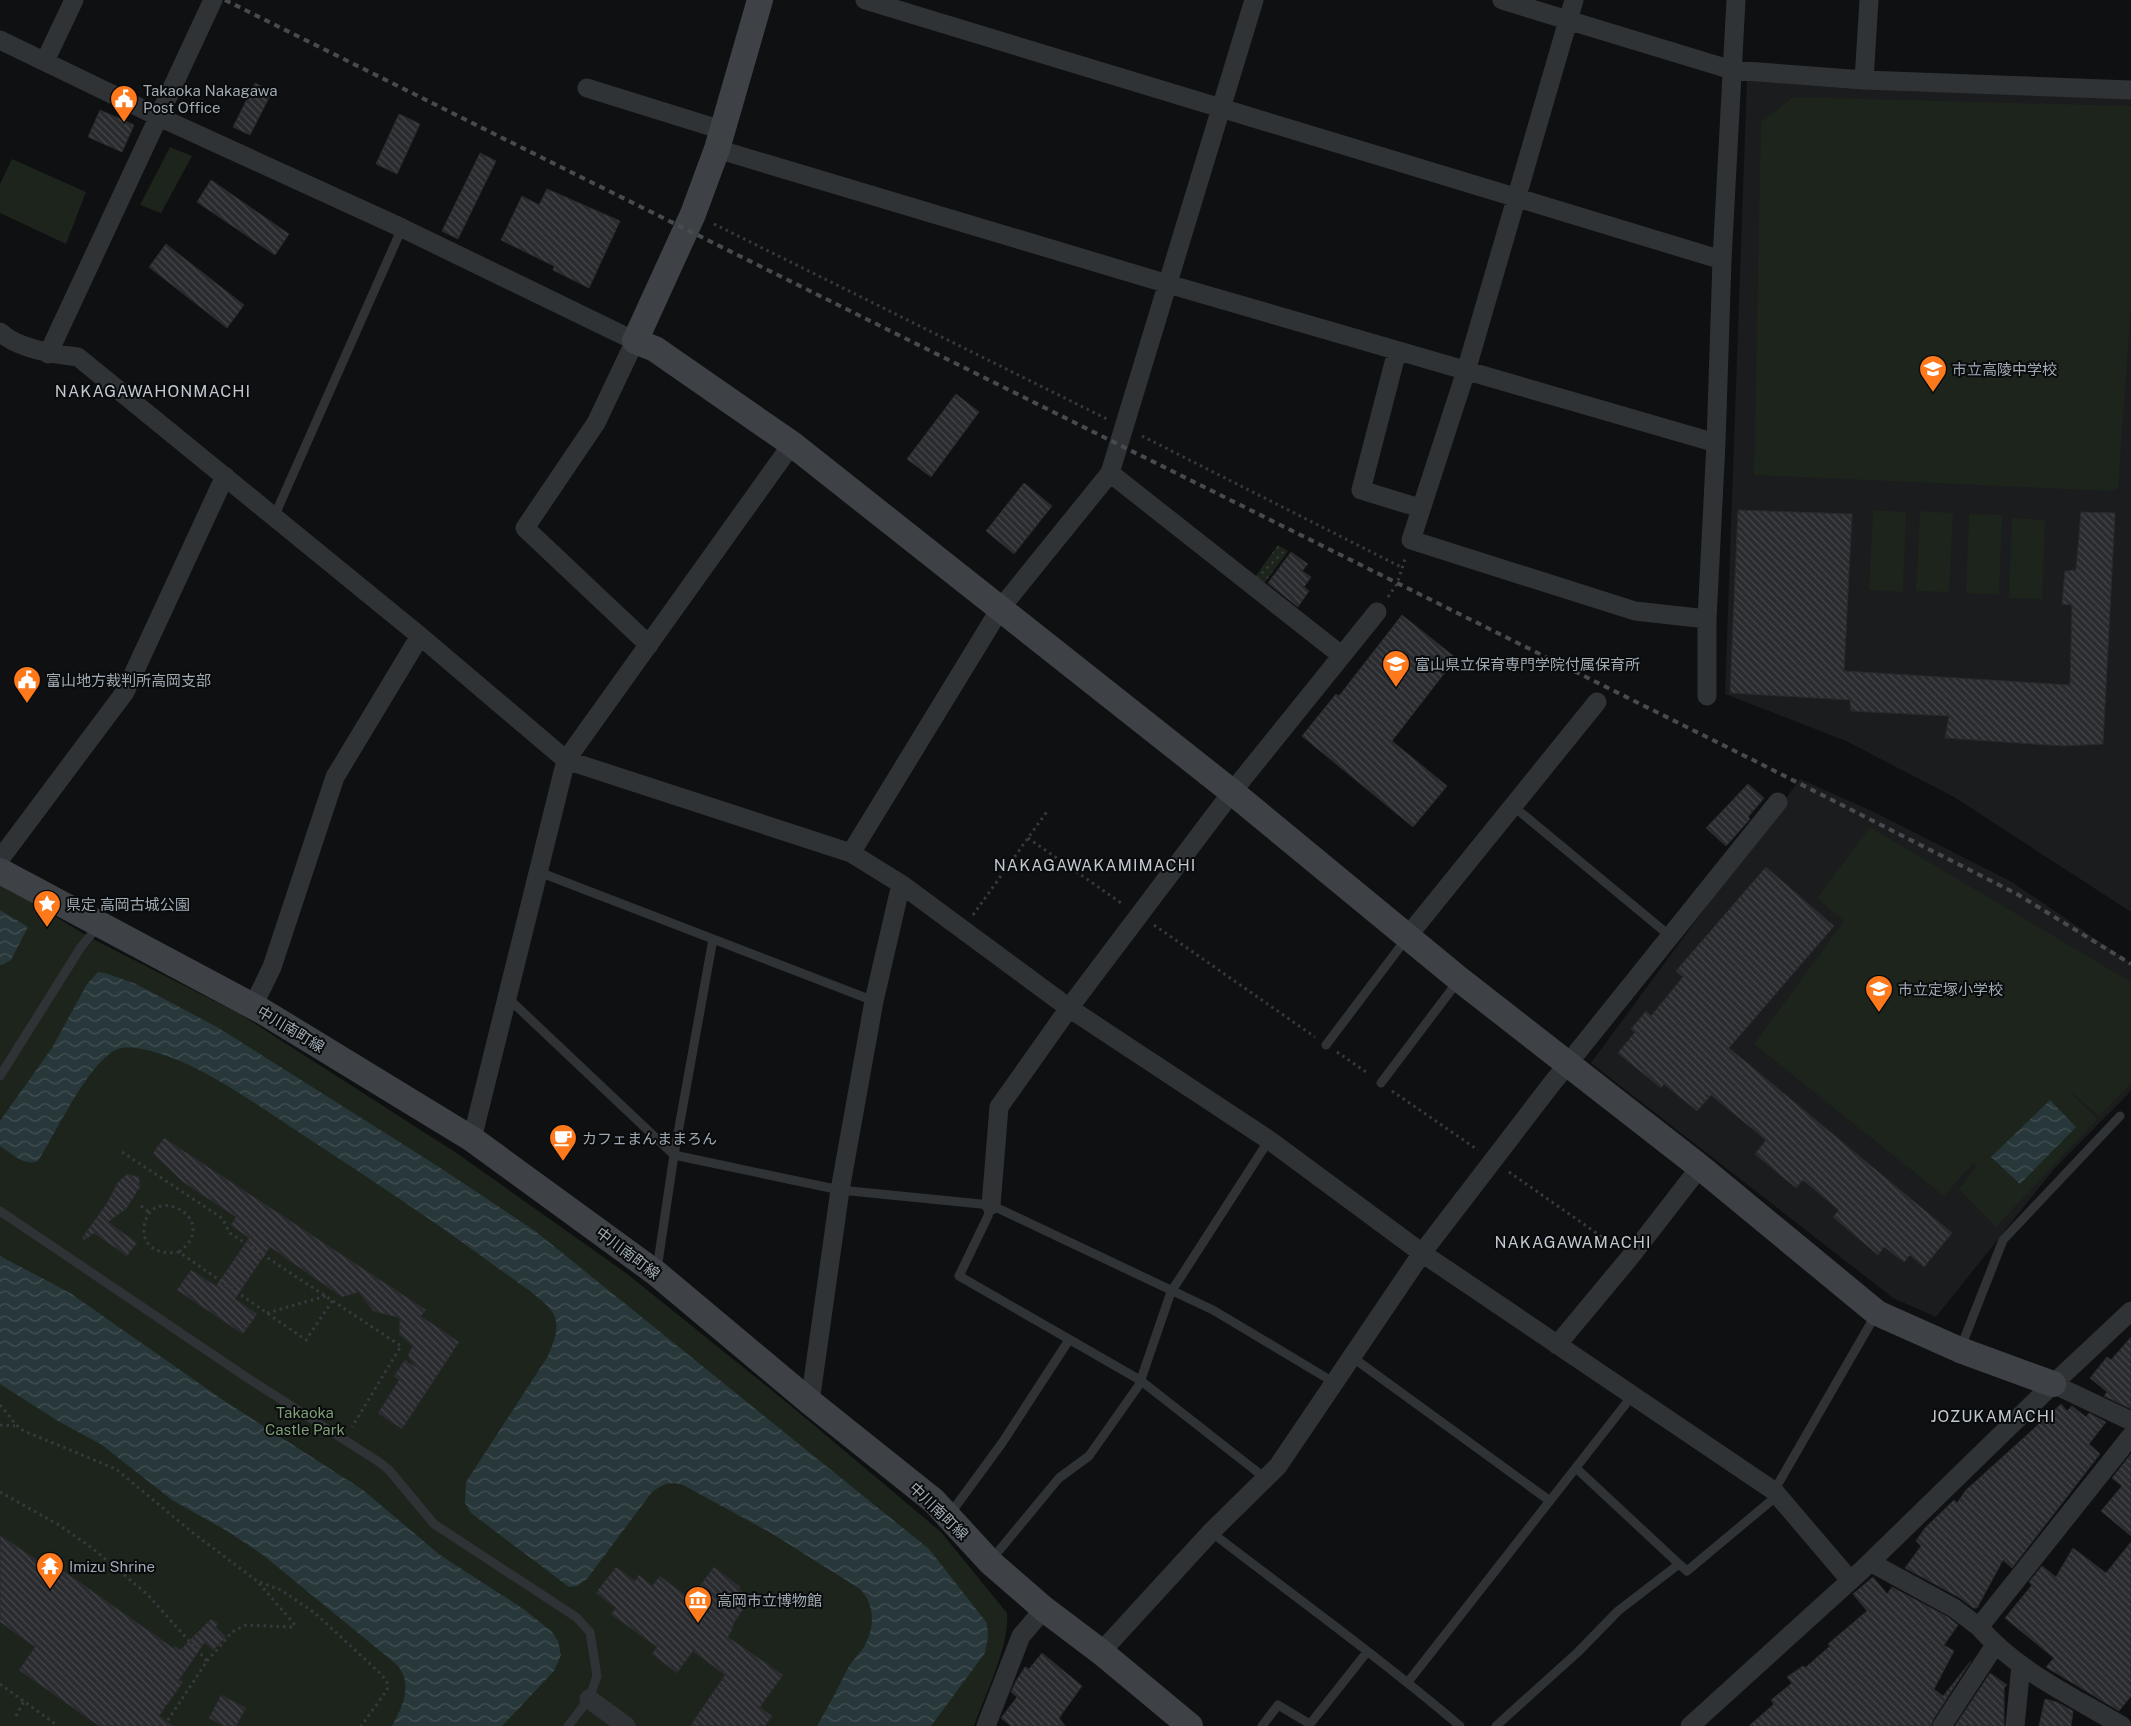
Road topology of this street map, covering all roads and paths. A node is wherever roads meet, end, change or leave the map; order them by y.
1 (74, 0) edge
2 (213, 0) edge
3 (760, 0) edge
4 (865, 0) edge
5 (1254, 0) edge
6 (1502, 0) edge
7 (1574, 0) edge
8 (1736, 0) edge
9 (1869, 0) edge
10 (1568, 20) junction
11 (0, 40) edge
12 (45, 60) junction
13 (1732, 70) junction
14 (1864, 80) junction
15 (587, 88) dead end
16 (2131, 90) edge
17 (1222, 108) junction
18 (157, 116) junction
19 (719, 139) junction
20 (1518, 198) junction
21 (693, 214) junction
22 (402, 228) junction
23 (1722, 260) junction
24 (1168, 284) junction
25 (0, 332) edge
26 (635, 342) junction
27 (1397, 351) junction
28 (48, 354) junction
29 (1466, 371) junction
30 (1124, 427) junction
31 (1716, 443) junction
32 (792, 444) junction
33 (1110, 473) junction
34 (225, 476) junction
35 (1420, 508) junction
36 (274, 517) junction
37 (1411, 540) junction
38 (1402, 568) junction
39 (1000, 609) junction
40 (1377, 612) joint
41 (1707, 619) junction
42 (420, 636) junction
43 (649, 645) junction
44 (1342, 655) junction
45 (1707, 696) dead end
46 (1597, 702) dead end
47 (566, 760) junction
48 (1232, 792) junction
49 (1778, 802) dead end
50 (1513, 806) junction
51 (1048, 810) dead end
52 (851, 853) junction
53 (0, 859) edge
54 (0, 871) edge
55 (540, 872) junction
56 (901, 884) junction
57 (99, 924) junction
58 (963, 929) junction
59 (1670, 936) junction
60 (1407, 937) junction
61 (713, 939) junction
62 (1459, 979) junction
63 (508, 999) junction
64 (874, 1002) junction
65 (253, 1006) junction
66 (1069, 1008) junction
67 (1326, 1045) dead end
68 (1568, 1064) junction
69 (0, 1076) edge
70 (1381, 1083) dead end
71 (2120, 1116) dead end
72 (472, 1138) junction
73 (1269, 1140) junction
74 (122, 1152) dead end
75 (674, 1154) junction
76 (1700, 1168) junction
77 (840, 1190) junction
78 (991, 1205) junction
79 (141, 1206) dead end
80 (0, 1211) edge
81 (150, 1213) junction
82 (179, 1252) junction
83 (1422, 1253) junction
84 (656, 1273) junction
85 (1171, 1292) junction
86 (326, 1296) junction
87 (333, 1300) junction
88 (2131, 1312) edge
89 (266, 1313) junction
90 (1877, 1313) junction
91 (1069, 1340) junction
92 (1557, 1345) junction
93 (1960, 1350) junction
94 (1352, 1357) junction
95 (1140, 1380) junction
96 (1335, 1383) junction
97 (2052, 1384) junction
98 (1632, 1396) junction
99 (810, 1402) junction
100 (0, 1405) edge
101 (2131, 1422) edge
102 (0, 1425) edge
103 (16, 1426) junction
104 (352, 1427) dead end
105 (2131, 1436) edge
106 (1576, 1468) junction
107 (1265, 1478) junction
108 (1774, 1491) junction
109 (0, 1492) edge
110 (1550, 1501) junction
111 (948, 1516) junction
112 (1212, 1532) junction
113 (990, 1562) junction
114 (1870, 1562) junction
115 (1679, 1564) junction
116 (1850, 1580) junction
117 (257, 1581) junction
118 (1044, 1609) junction
119 (1979, 1627) junction
120 (1995, 1645) junction
121 (1101, 1652) junction
122 (1367, 1652) junction
123 (207, 1661) junction
124 (2021, 1666) junction
125 (1408, 1682) junction
126 (0, 1684) edge
127 (589, 1700) junction
128 (24, 1701) junction
129 (16, 1716) dead end
130 (58, 1726) edge
131 (164, 1726) edge
132 (361, 1726) edge
133 (568, 1726) edge
134 (626, 1726) edge
135 (986, 1726) edge
136 (1190, 1726) edge
137 (1262, 1726) edge
138 (1460, 1726) edge
139 (1496, 1726) edge
140 (1690, 1726) edge
141 (1942, 1726) edge
142 (2015, 1726) edge
143 (2122, 1726) edge

1 - 12 street
2 - 18 street
3 - 19 street
4 - 17 street
5 - 17 street
6 - 10 street
7 - 10 street
8 - 13 street
9 - 14 street
10 - 13 street
10 - 20 street
11 - 12 street
12 - 18 street
13 - 14 street
13 - 23 street
14 - 16 street
15 - 19 street
17 - 20 street
17 - 24 street
18 - 22 street
18 - 28 street
19 - 21 street
19 - 24 street
20 - 23 street
20 - 29 street
21 - 26 street
21 - 30 path
22 - 26 street
22 - 36 lane
23 - 31 street
24 - 27 street
24 - 30 street
25 - 28 street
26 - 32 street
26 - 43 street
27 - 29 street
27 - 35 street
28 - 34 street
29 - 31 street
29 - 35 street
30 - 33 street
30 - 38 path
31 - 41 street
32 - 39 street
32 - 43 street
33 - 39 street
33 - 44 street
34 - 36 street
34 - 53 street
35 - 37 street
36 - 42 street
37 - 38 path
37 - 41 street
38 - 40 path
39 - 48 street
39 - 52 street
40 - 44 street
41 - 45 street
42 - 47 street
42 - 65 street
43 - 47 street
44 - 48 street
46 - 50 street
47 - 52 street
47 - 55 street
48 - 60 street
48 - 66 street
49 - 59 street
50 - 59 lane
50 - 60 street
51 - 58 path
52 - 56 street
54 - 57 street, 中川南町線
55 - 61 lane
55 - 63 street
56 - 58 street
56 - 64 street
57 - 65 street, 中川南町線
57 - 69 lane
58 - 66 street
59 - 68 street
60 - 62 street
60 - 67 lane
61 - 64 lane
61 - 75 lane
62 - 68 street
62 - 70 lane
63 - 72 street
63 - 75 lane
64 - 77 street
65 - 72 street, 中川南町線
66 - 73 street
66 - 78 street
68 - 76 street
68 - 83 street
71 - 93 lane
72 - 84 street, 中川南町線
73 - 83 street
73 - 85 lane
74 - 86 path
75 - 77 lane
75 - 84 lane
76 - 90 street
76 - 92 street
77 - 78 lane
77 - 99 street
78 - 85 lane
78 - 91 lane
79 - 81 path
80 - 127 lane
81 - 82 path
81 - 82 path
82 - 89 path
83 - 92 street
83 - 94 street
84 - 99 street, 中川南町線
85 - 95 lane
85 - 96 lane
86 - 87 path
86 - 89 path
87 - 89 path
87 - 104 path
88 - 97 street
90 - 93 street
90 - 108 lane
91 - 95 lane
91 - 111 lane
92 - 98 street
93 - 97 street
94 - 96 street
94 - 110 lane
95 - 107 lane
95 - 113 lane
96 - 107 street
97 - 101 street
97 - 114 street
98 - 106 lane
98 - 108 street
99 - 111 street, 中川南町線
100 - 103 path
102 - 103 path
103 - 117 path
105 - 119 street
106 - 110 lane
106 - 115 lane
107 - 112 street
108 - 115 lane
108 - 116 street
109 - 123 path
110 - 125 lane
111 - 113 street, 中川南町線
112 - 121 street
112 - 122 lane
113 - 118 street, 中川南町線
114 - 116 street
114 - 119 street
115 - 139 lane
116 - 140 street
117 - 123 path
117 - 132 path
118 - 121 street, 中川南町線
118 - 135 street
119 - 120 street
120 - 124 street
120 - 141 street
121 - 136 street, 中川南町線
122 - 125 lane
122 - 137 lane
123 - 131 path
124 - 142 street
124 - 143 street
125 - 138 lane
126 - 128 path
127 - 133 lane
127 - 134 street
128 - 129 path
128 - 130 path

